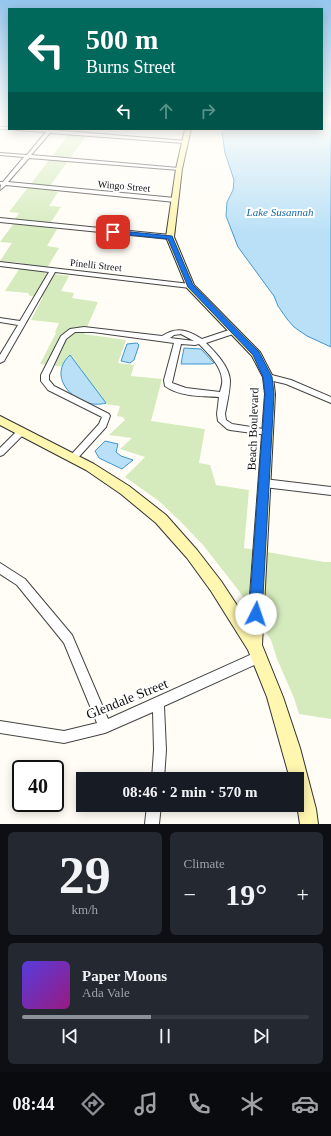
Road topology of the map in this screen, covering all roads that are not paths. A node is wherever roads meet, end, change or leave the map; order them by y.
1 (26, 157) edge
2 (44, 157) edge
3 (181, 157) edge
4 (179, 169) junction
5 (2, 184) edge
6 (0, 189) edge
7 (175, 200) junction
8 (0, 220) edge
9 (170, 237) junction
10 (0, 264) edge
11 (53, 270) junction
12 (190, 286) junction
13 (0, 320) edge
14 (22, 322) junction
15 (234, 331) junction
16 (163, 339) junction
17 (178, 341) junction
18 (201, 342) junction
19 (0, 361) edge
20 (268, 377) junction
21 (224, 395) junction
22 (331, 400) edge
23 (0, 420) edge
24 (22, 431) junction
25 (267, 432) junction
26 (0, 453) edge
27 (74, 458) junction
28 (264, 483) junction
29 (331, 491) edge
30 (0, 568) edge
31 (256, 651) junction
32 (158, 703) junction
33 (0, 727) edge
34 (105, 727) junction
35 (159, 772) edge
36 (153, 812) edge
37 (152, 824) edge
38 (309, 824) edge

1 - 5 street
2 - 4 street
3 - 4 street, Beach Boulevard
4 - 7 street, Beach Boulevard
5 - 6 street
5 - 7 street, Wingo Street
7 - 9 street, Beach Boulevard
8 - 9 street
9 - 12 street, Beach Boulevard
10 - 11 street, Pinelli Street
11 - 12 street, Pinelli Street
11 - 14 street
12 - 15 street, Beach Boulevard
13 - 14 street
14 - 19 street
15 - 18 street
15 - 20 street, Beach Boulevard
16 - 17 street
16 - 18 street
16 - 27 street
17 - 18 street
17 - 21 street
18 - 21 street
20 - 22 street
20 - 25 street, Beach Boulevard
21 - 25 street
23 - 24 street
24 - 26 street
24 - 27 street
25 - 28 street, Beach Boulevard
27 - 31 street
28 - 29 street
28 - 31 street, Beach Boulevard
30 - 34 street
31 - 32 street, Glendale Street
31 - 38 street
32 - 34 street, Glendale Street
32 - 35 street
33 - 34 street, Glendale Street
36 - 37 street

